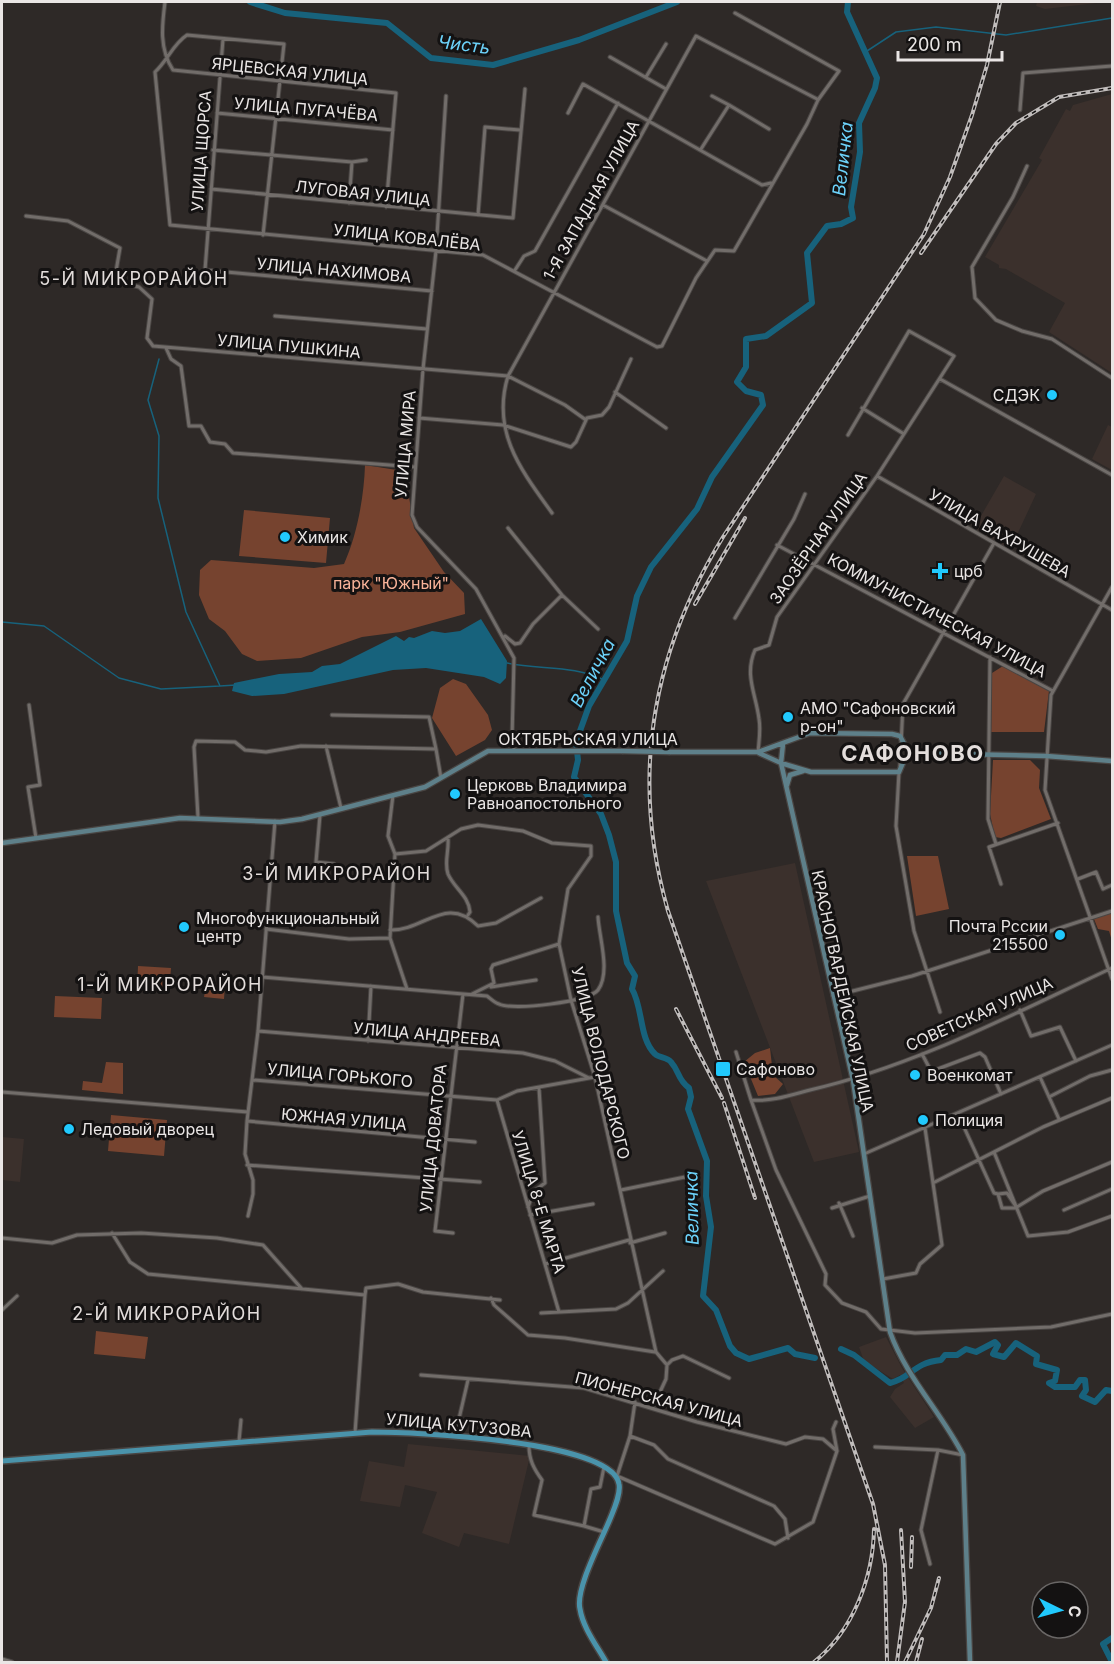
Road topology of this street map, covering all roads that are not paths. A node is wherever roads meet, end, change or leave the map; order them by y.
1 (165, 2) edge
2 (735, 13) dead end
3 (223, 39) junction
4 (666, 44) dead end
5 (610, 57) dead end
6 (167, 61) junction
7 (1113, 66) edge
8 (218, 76) junction
9 (646, 76) junction
10 (278, 81) junction
11 (525, 89) dead end
12 (666, 89) junction
13 (446, 96) dead end
14 (712, 96) dead end
15 (818, 100) junction
16 (618, 102) junction
17 (729, 105) junction
18 (1020, 110) dead end
19 (217, 113) junction
20 (568, 113) dead end
21 (275, 118) junction
22 (649, 120) junction
23 (769, 129) dead end
24 (393, 130) junction
25 (520, 130) junction
26 (701, 149) junction
27 (213, 150) junction
28 (271, 155) junction
29 (366, 160) dead end
30 (352, 162) junction
31 (1026, 166) dead end
32 (771, 183) junction
33 (211, 189) junction
34 (267, 195) junction
35 (349, 203) junction
36 (603, 204) junction
37 (386, 207) junction
38 (439, 213) junction
39 (477, 215) junction
40 (26, 216) dead end
41 (207, 228) junction
42 (263, 235) junction
43 (436, 251) junction
44 (707, 261) junction
45 (514, 271) junction
46 (432, 291) junction
47 (555, 291) junction
48 (275, 316) dead end
49 (428, 329) junction
50 (166, 348) junction
51 (631, 359) dead end
52 (423, 369) junction
53 (508, 376) junction
54 (1113, 378) edge
55 (940, 379) junction
56 (615, 392) junction
57 (862, 408) junction
58 (419, 418) junction
59 (586, 420) junction
60 (503, 425) junction
61 (666, 428) dead end
62 (905, 434) junction
63 (848, 435) dead end
64 (415, 467) junction
65 (1113, 475) edge
66 (877, 476) junction
67 (805, 494) dead end
68 (552, 513) dead end
69 (508, 528) dead end
70 (994, 543) junction
71 (777, 545) junction
72 (816, 563) junction
73 (1113, 587) edge
74 (562, 595) junction
75 (1103, 605) junction
76 (1113, 610) edge
77 (735, 618) dead end
78 (598, 629) dead end
79 (943, 631) junction
80 (502, 634) junction
81 (990, 657) junction
82 (1053, 691) junction
83 (29, 705) dead end
84 (332, 715) dead end
85 (900, 736) junction
86 (783, 744) junction
87 (326, 746) junction
88 (436, 749) junction
89 (514, 749) junction
90 (758, 752) junction
91 (913, 753) junction
92 (990, 754) junction
93 (1046, 756) junction
94 (1113, 761) edge
95 (781, 763) junction
96 (803, 770) junction
97 (899, 772) junction
98 (442, 779) junction
99 (787, 791) junction
100 (393, 794) junction
101 (342, 808) junction
102 (320, 815) junction
103 (198, 817) junction
104 (275, 821) junction
105 (1058, 823) junction
106 (36, 838) junction
107 (448, 839) junction
108 (2, 843) edge
109 (996, 844) junction
110 (395, 854) junction
111 (334, 864) dead end
112 (1078, 879) junction
113 (1001, 884) dead end
114 (1113, 885) edge
115 (541, 898) dead end
116 (1113, 911) edge
117 (468, 915) junction
118 (598, 917) dead end
119 (1092, 918) junction
120 (266, 929) junction
121 (390, 930) junction
122 (390, 938) junction
123 (560, 944) junction
124 (1111, 968) edge
125 (926, 971) junction
126 (262, 976) junction
127 (1113, 979) edge
128 (536, 980) dead end
129 (371, 986) junction
130 (491, 987) junction
131 (407, 989) junction
132 (463, 994) junction
133 (471, 995) junction
134 (833, 996) junction
135 (571, 1000) junction
136 (1020, 1010) junction
137 (940, 1012) dead end
138 (258, 1031) junction
139 (368, 1041) junction
140 (1113, 1045) edge
141 (455, 1049) junction
142 (736, 1052) dead end
143 (921, 1054) junction
144 (1076, 1061) junction
145 (1113, 1070) edge
146 (595, 1077) junction
147 (1040, 1077) junction
148 (590, 1078) junction
149 (253, 1080) junction
150 (853, 1080) junction
151 (539, 1088) junction
152 (2, 1092) edge
153 (1001, 1094) junction
154 (450, 1096) junction
155 (1049, 1097) junction
156 (1113, 1098) edge
157 (497, 1100) junction
158 (751, 1100) junction
159 (249, 1112) junction
160 (958, 1114) junction
161 (1060, 1119) junction
162 (247, 1121) junction
163 (925, 1128) junction
164 (446, 1139) junction
165 (475, 1142) dead end
166 (994, 1152) junction
167 (864, 1154) junction
168 (978, 1160) junction
169 (1113, 1162) edge
170 (247, 1165) junction
171 (685, 1177) dead end
172 (443, 1179) junction
173 (480, 1182) dead end
174 (933, 1183) junction
175 (1113, 1189) edge
176 (621, 1190) junction
177 (998, 1194) junction
178 (870, 1196) junction
179 (839, 1203) junction
180 (593, 1204) dead end
181 (527, 1208) junction
182 (832, 1208) dead end
183 (1017, 1208) junction
184 (1064, 1210) dead end
185 (529, 1215) junction
186 (248, 1216) dead end
187 (1113, 1216) edge
188 (112, 1233) junction
189 (453, 1233) dead end
190 (664, 1233) dead end
191 (853, 1236) dead end
192 (2, 1238) edge
193 (629, 1242) junction
194 (545, 1264) junction
195 (663, 1271) dead end
196 (883, 1279) junction
197 (303, 1290) junction
198 (643, 1291) junction
199 (365, 1295) junction
200 (17, 1296) dead end
201 (491, 1299) junction
202 (500, 1300) dead end
203 (2, 1310) edge
204 (559, 1312) junction
205 (541, 1313) dead end
206 (1113, 1314) edge
207 (890, 1332) junction
208 (656, 1352) junction
209 (667, 1365) junction
210 (421, 1376) dead end
211 (729, 1378) dead end
212 (468, 1380) junction
213 (635, 1402) junction
214 (653, 1407) junction
215 (241, 1420) dead end
216 (836, 1422) dead end
217 (355, 1433) junction
218 (455, 1436) junction
219 (630, 1436) junction
220 (239, 1443) junction
221 (530, 1444) junction
222 (875, 1447) dead end
223 (938, 1450) junction
224 (837, 1451) junction
225 (963, 1455) junction
226 (2, 1461) edge
227 (604, 1467) junction
228 (617, 1476) junction
229 (584, 1526) junction
230 (604, 1532) junction
231 (788, 1538) junction
232 (930, 1564) dead end
233 (2, 1659) edge
234 (12, 1662) edge
235 (606, 1662) edge
236 (970, 1662) edge

1 - 6 street
2 - 15 street
3 - 6 street
3 - 8 street, УЛИЦА ЩОРСА
3 - 10 street
4 - 9 street
5 - 9 street
6 - 8 street, ЯРЦЕВСКАЯ УЛИЦА
6 - 41 street, УЛИЦА КОВАЛЁВА
7 - 18 street
8 - 10 street, ЯРЦЕВСКАЯ УЛИЦА
8 - 19 street, УЛИЦА ЩОРСА
9 - 12 street
10 - 21 street
10 - 24 street, ЯРЦЕВСКАЯ УЛИЦА
11 - 25 street
12 - 15 street, 1-Я ЗАПАДНАЯ УЛИЦА
12 - 22 street, 1-Я ЗАПАДНАЯ УЛИЦА
13 - 38 street, УЛИЦА МИРА
14 - 17 street
15 - 32 street
16 - 20 street
16 - 22 street
16 - 45 street
17 - 23 street
17 - 26 street
19 - 21 street, УЛИЦА ПУГАЧЁВА
19 - 27 street, УЛИЦА ЩОРСА
21 - 24 street, УЛИЦА ПУГАЧЁВА
21 - 28 street
22 - 26 street
22 - 36 street, 1-Я ЗАПАДНАЯ УЛИЦА
24 - 37 street
25 - 39 street
25 - 39 street, ЛУГОВАЯ УЛИЦА
26 - 32 street
27 - 28 street
27 - 33 street, УЛИЦА ЩОРСА
28 - 30 street
28 - 34 street
29 - 30 street
30 - 35 street
31 - 54 street
32 - 44 street
33 - 34 street, ЛУГОВАЯ УЛИЦА
33 - 41 street, УЛИЦА ЩОРСА
34 - 35 street, ЛУГОВАЯ УЛИЦА
34 - 42 street
35 - 37 street, ЛУГОВАЯ УЛИЦА
36 - 44 street
36 - 47 street, 1-Я ЗАПАДНАЯ УЛИЦА
37 - 38 street, ЛУГОВАЯ УЛИЦА
38 - 39 street, ЛУГОВАЯ УЛИЦА
38 - 43 street, УЛИЦА МИРА
40 - 50 street, УЛИЦА ПУШКИНА
41 - 42 street, УЛИЦА КОВАЛЁВА
41 - 46 street, УЛИЦА НАХИМОВА
42 - 43 street, УЛИЦА КОВАЛЁВА
43 - 45 street, УЛИЦА КОВАЛЁВА
43 - 46 street, УЛИЦА МИРА
44 - 47 street, УЛИЦА КОВАЛЁВА
45 - 47 street, УЛИЦА КОВАЛЁВА
46 - 49 street, УЛИЦА МИРА
47 - 53 street, 1-Я ЗАПАДНАЯ УЛИЦА
48 - 49 street
49 - 52 street, УЛИЦА МИРА
50 - 52 street, УЛИЦА ПУШКИНА
50 - 64 street
51 - 56 street
52 - 53 street, УЛИЦА ПУШКИНА
52 - 58 street, УЛИЦА МИРА
53 - 59 street
53 - 60 street, 1-Я ЗАПАДНАЯ УЛИЦА
55 - 57 street, ЗАОЗЁРНАЯ УЛИЦА
55 - 62 street, ЗАОЗЁРНАЯ УЛИЦА
55 - 65 street
56 - 59 street
56 - 61 street
57 - 62 street
57 - 63 street
58 - 60 street
58 - 64 street, УЛИЦА МИРА
59 - 60 street
60 - 68 street
62 - 66 street, ЗАОЗЁРНАЯ УЛИЦА
64 - 80 street, УЛИЦА МИРА
66 - 70 street, УЛИЦА ВАХРУШЕВА
66 - 72 street, ЗАОЗЁРНАЯ УЛИЦА
67 - 71 street
69 - 74 street
70 - 75 street, УЛИЦА ВАХРУШЕВА
70 - 79 street
71 - 72 street, КОММУНИСТИЧЕСКАЯ УЛИЦА
71 - 77 street
72 - 79 street, КОММУНИСТИЧЕСКАЯ УЛИЦА
72 - 90 street, ЗАОЗЁРНАЯ УЛИЦА
73 - 75 street
74 - 78 street
74 - 80 street
75 - 76 street, УЛИЦА ВАХРУШЕВА
75 - 82 street
79 - 81 street, КОММУНИСТИЧЕСКАЯ УЛИЦА
79 - 85 street
80 - 89 street, УЛИЦА МИРА
81 - 82 street, КОММУНИСТИЧЕСКАЯ УЛИЦА
81 - 92 street
82 - 93 street
83 - 106 street
84 - 88 street
85 - 86 main road, ОКТЯБРЬСКАЯ УЛИЦА
85 - 91 main road
85 - 97 street
86 - 90 main road, ОКТЯБРЬСКАЯ УЛИЦА
86 - 95 main road, КРАСНОГВАРДЕЙСКАЯ УЛИЦА
87 - 88 street
87 - 101 street
87 - 103 street
88 - 98 street
89 - 90 main road, ОКТЯБРЬСКАЯ УЛИЦА, bridge
89 - 98 main road, ОКТЯБРЬСКАЯ УЛИЦА
90 - 95 main road, ОКТЯБРЬСКАЯ УЛИЦА
91 - 92 main road
91 - 97 main road
92 - 93 main road
92 - 109 street
93 - 94 main road
93 - 105 street
95 - 96 main road, ОКТЯБРЬСКАЯ УЛИЦА
95 - 99 main road, КРАСНОГВАРДЕЙСКАЯ УЛИЦА
96 - 97 main road, ОКТЯБРЬСКАЯ УЛИЦА
96 - 99 main road
97 - 125 street
98 - 100 main road, ОКТЯБРЬСКАЯ УЛИЦА
99 - 134 main road, КРАСНОГВАРДЕЙСКАЯ УЛИЦА
100 - 101 main road, ОКТЯБРЬСКАЯ УЛИЦА
100 - 110 street
101 - 102 main road, ОКТЯБРЬСКАЯ УЛИЦА
102 - 104 main road, ОКТЯБРЬСКАЯ УЛИЦА
102 - 111 street
103 - 104 main road, ОКТЯБРЬСКАЯ УЛИЦА
103 - 106 main road, ОКТЯБРЬСКАЯ УЛИЦА
104 - 120 street
105 - 109 street
105 - 112 street
106 - 108 main road, ОКТЯБРЬСКАЯ УЛИЦА
107 - 110 street
107 - 117 street
107 - 123 street, УЛИЦА ВОЛОДАРСКОГО
109 - 113 street
110 - 121 street
112 - 114 street
112 - 119 street
115 - 117 street
116 - 119 street
117 - 121 street
118 - 135 street
119 - 124 street
119 - 125 street
120 - 122 street
120 - 126 street
121 - 122 street
122 - 131 street
123 - 130 street
123 - 135 street, УЛИЦА ВОЛОДАРСКОГО
124 - 127 street
124 - 136 street, СОВЕТСКАЯ УЛИЦА
125 - 134 street
125 - 137 street
126 - 129 street
126 - 138 street
128 - 130 street
129 - 131 street
129 - 139 street
130 - 133 street
131 - 132 street
132 - 133 street
132 - 141 street, УЛИЦА ДОВАТОРА
133 - 135 street
134 - 150 main road, КРАСНОГВАРДЕЙСКАЯ УЛИЦА
135 - 146 street, УЛИЦА ВОЛОДАРСКОГО
136 - 143 street, СОВЕТСКАЯ УЛИЦА
136 - 144 street
138 - 139 street, УЛИЦА АНДРЕЕВА
138 - 149 street
139 - 141 street, УЛИЦА АНДРЕЕВА
140 - 144 street
141 - 148 street, УЛИЦА АНДРЕЕВА
141 - 154 street, УЛИЦА ДОВАТОРА
142 - 158 street
143 - 150 street, СОВЕТСКАЯ УЛИЦА
143 - 153 street
144 - 147 street
145 - 155 street
146 - 148 street
146 - 176 street, УЛИЦА ВОЛОДАРСКОГО
147 - 153 street
147 - 155 street
148 - 151 street
149 - 154 street, УЛИЦА ГОРЬКОГО
149 - 159 street
150 - 158 street, СОВЕТСКАЯ УЛИЦА
150 - 167 main road, КРАСНОГВАРДЕЙСКАЯ УЛИЦА
151 - 157 street
151 - 181 street
152 - 159 street
153 - 160 street
154 - 157 street, УЛИЦА ГОРЬКОГО
154 - 164 street, УЛИЦА ДОВАТОРА
155 - 161 street
156 - 161 street
157 - 181 street, УЛИЦА 8-Е МАРТА
158 - 207 street
159 - 162 street
160 - 163 street
160 - 168 street
161 - 166 street
162 - 164 street, ЮЖНАЯ УЛИЦА
162 - 170 street
163 - 167 street
163 - 174 street
164 - 165 street, ЮЖНАЯ УЛИЦА
164 - 172 street, УЛИЦА ДОВАТОРА
166 - 168 street
166 - 183 street
167 - 178 main road, КРАСНОГВАРДЕЙСКАЯ УЛИЦА
168 - 174 street
168 - 177 street
169 - 183 street
170 - 172 street
170 - 186 street
171 - 176 street
172 - 173 street
172 - 189 street, УЛИЦА ДОВАТОРА
174 - 196 street
175 - 184 street
176 - 193 street, УЛИЦА ВОЛОДАРСКОГО
177 - 183 street
177 - 183 street
178 - 179 street
178 - 196 main road, КРАСНОГВАРДЕЙСКАЯ УЛИЦА
179 - 182 street
179 - 191 street
180 - 185 street
181 - 185 street, УЛИЦА 8-Е МАРТА
183 - 187 street
185 - 194 street, УЛИЦА 8-Е МАРТА
188 - 192 street
188 - 197 street
188 - 197 street
190 - 193 street
193 - 194 street
193 - 198 street, УЛИЦА ВОЛОДАРСКОГО
194 - 204 street, УЛИЦА 8-Е МАРТА
195 - 198 street
196 - 207 main road, КРАСНОГВАРДЕЙСКАЯ УЛИЦА
197 - 199 street
198 - 204 street
198 - 208 street, УЛИЦА ВОЛОДАРСКОГО
199 - 201 street
199 - 217 street
200 - 203 street
201 - 202 street
201 - 208 street
204 - 205 street
206 - 207 street
207 - 225 main road, КРАСНОГВАРДЕЙСКАЯ УЛИЦА
208 - 209 street, УЛИЦА ВОЛОДАРСКОГО
209 - 211 street
209 - 214 street
210 - 212 street, ПИОНЕРСКАЯ УЛИЦА
212 - 213 street, ПИОНЕРСКАЯ УЛИЦА
212 - 218 street
213 - 214 street, ПИОНЕРСКАЯ УЛИЦА
213 - 219 street
214 - 224 street, ПИОНЕРСКАЯ УЛИЦА
215 - 220 street
216 - 224 street
217 - 218 main road, УЛИЦА КУТУЗОВА
217 - 220 main road, УЛИЦА КУТУЗОВА
218 - 221 main road, УЛИЦА КУТУЗОВА
219 - 228 street
219 - 231 street
220 - 226 main road, УЛИЦА КУТУЗОВА
221 - 227 main road, УЛИЦА КУТУЗОВА
221 - 229 street
222 - 223 street
223 - 225 street
223 - 232 street
224 - 231 street
225 - 236 main road
227 - 228 main road, УЛИЦА КУТУЗОВА
227 - 229 street
228 - 230 main road
228 - 231 street, УЛИЦА КУТУЗОВА
229 - 230 street
230 - 235 main road
233 - 234 street

